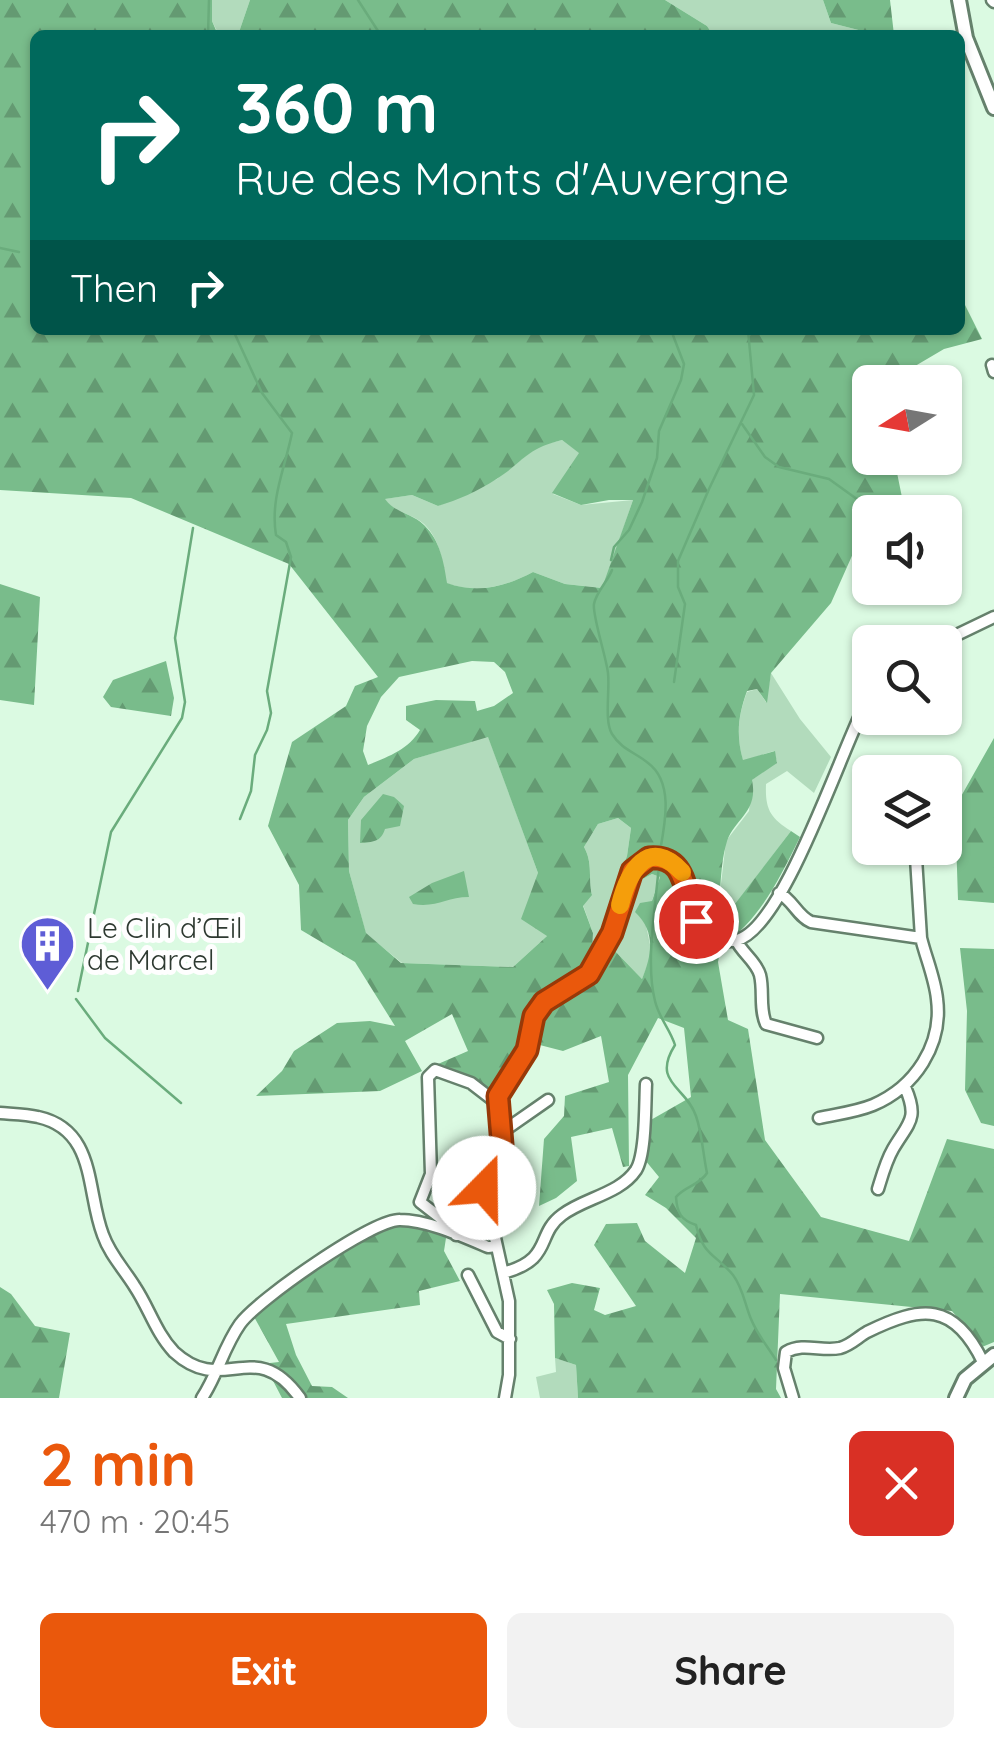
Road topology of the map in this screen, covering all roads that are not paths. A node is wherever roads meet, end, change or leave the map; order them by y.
1 (959, 0) edge
2 (968, 0) edge
3 (965, 30) edge
4 (965, 33) edge
5 (994, 92) edge
6 (994, 108) edge
7 (994, 618) edge
8 (962, 633) edge
9 (853, 735) edge
10 (916, 865) edge
11 (779, 893) junction
12 (921, 938) junction
13 (736, 940) junction
14 (817, 1038) dead end
15 (646, 1084) dead end
16 (905, 1087) junction
17 (548, 1100) dead end
18 (497, 1103) junction
19 (0, 1113) edge
20 (819, 1118) dead end
21 (502, 1132) junction
22 (878, 1189) dead end
23 (456, 1235) junction
24 (496, 1246) junction
25 (503, 1273) junction
26 (468, 1276) dead end
27 (510, 1339) junction
28 (989, 1359) edge
29 (216, 1374) junction
30 (202, 1398) edge
31 (300, 1398) edge
32 (505, 1398) edge
33 (794, 1398) edge
34 (956, 1398) edge

1 - 3 main road
2 - 5 main road
4 - 6 main road
7 - 8 street
9 - 11 street
10 - 12 street
11 - 12 street
11 - 13 street
12 - 16 street
13 - 14 street
13 - 18 street
15 - 25 street
16 - 20 street
16 - 22 street
17 - 21 street
18 - 21 street
18 - 23 street
19 - 29 street
21 - 24 street
23 - 24 street
23 - 29 street
24 - 25 street
25 - 27 street
26 - 27 street
27 - 32 street
28 - 33 street
28 - 34 main road
29 - 30 street
29 - 31 street

